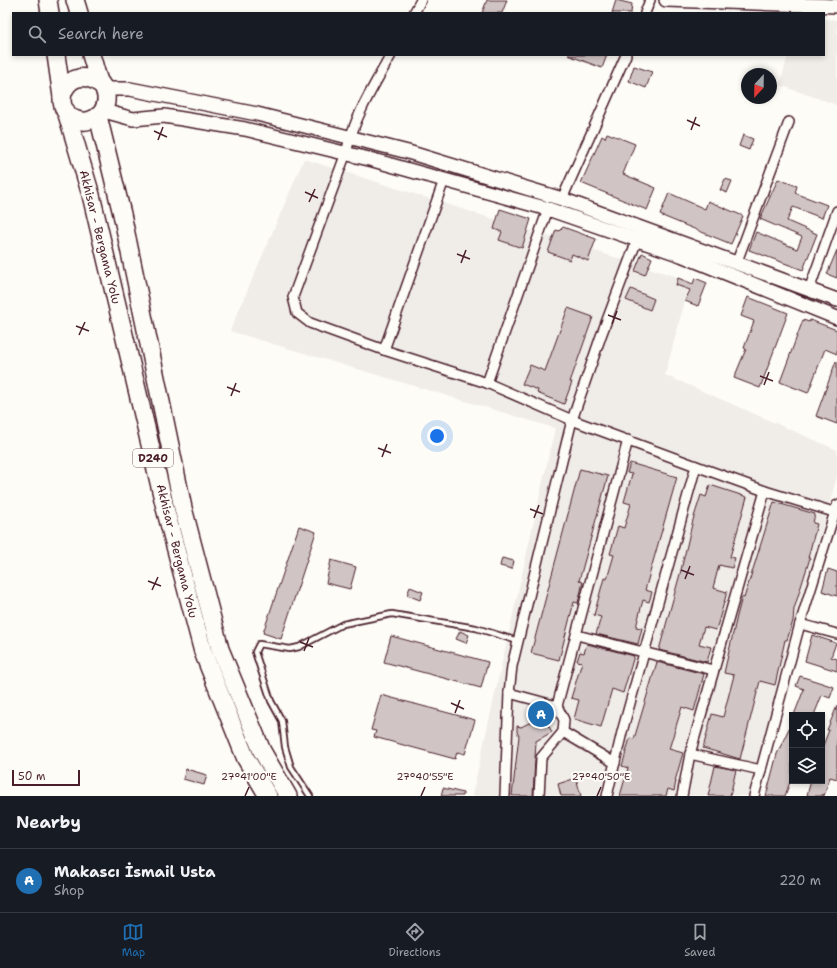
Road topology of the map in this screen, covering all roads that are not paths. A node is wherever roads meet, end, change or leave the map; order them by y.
1 (48, 0) edge
2 (75, 0) edge
3 (421, 0) edge
4 (650, 0) edge
5 (666, 0) edge
6 (708, 1) edge
7 (772, 2) edge
8 (822, 3) edge
9 (837, 6) edge
10 (50, 12) edge
11 (79, 12) edge
12 (415, 12) edge
13 (645, 12) edge
14 (56, 56) edge
15 (91, 56) edge
16 (390, 56) edge
17 (626, 56) edge
18 (102, 86) junction
19 (64, 104) junction
20 (101, 114) junction
21 (788, 122) dead end
22 (350, 136) junction
23 (346, 154) junction
24 (444, 180) junction
25 (562, 199) junction
26 (548, 209) junction
27 (837, 211) edge
28 (637, 240) junction
29 (736, 264) junction
30 (808, 290) junction
31 (837, 300) edge
32 (837, 318) edge
33 (384, 350) junction
34 (487, 383) junction
35 (572, 420) junction
36 (628, 440) junction
37 (696, 466) junction
38 (765, 491) junction
39 (836, 510) edge
40 (800, 624) junction
41 (837, 634) edge
42 (576, 635) junction
43 (518, 641) junction
44 (645, 652) junction
45 (714, 670) junction
46 (509, 693) junction
47 (556, 706) junction
48 (563, 732) junction
49 (690, 754) junction
50 (615, 763) junction
51 (761, 770) junction
52 (268, 796) edge
53 (288, 796) edge
54 (310, 796) edge
55 (505, 796) edge
56 (539, 796) edge
57 (607, 796) edge
58 (682, 796) edge
59 (754, 796) edge

1 - 10 highway
2 - 11 highway
3 - 12 street
4 - 13 street
5 - 6 main road
6 - 7 main road
7 - 8 main road
8 - 9 main road
14 - 19 highway, Akhisar - Bergama Yolu / D240
15 - 18 highway, Akhisar - Bergama Yolu
16 - 22 street
17 - 25 street
18 - 19 highway
18 - 20 highway, Akhisar - Bergama Yolu
18 - 22 main road
19 - 20 highway
19 - 52 highway, Akhisar - Bergama Yolu / D240
20 - 23 main road
20 - 53 highway, Akhisar - Bergama Yolu / D240
21 - 29 street
22 - 23 street
22 - 25 main road
23 - 24 main road
23 - 33 street
24 - 26 main road
24 - 33 street
25 - 29 main road
26 - 28 main road
26 - 34 street
27 - 30 street
28 - 32 main road
28 - 35 street
29 - 30 main road
30 - 31 main road
33 - 34 street
34 - 35 street
35 - 36 street
35 - 43 street
36 - 37 street
36 - 42 street
37 - 38 street
37 - 44 street
38 - 39 street
38 - 45 street
39 - 40 street
40 - 41 street
40 - 51 street
42 - 44 street
42 - 47 street
43 - 46 street
43 - 54 lane
44 - 45 street
44 - 50 street
45 - 49 street
46 - 47 street
46 - 55 street
47 - 48 street
48 - 50 street
48 - 56 street
49 - 51 street
49 - 58 street
50 - 57 street
51 - 59 street

